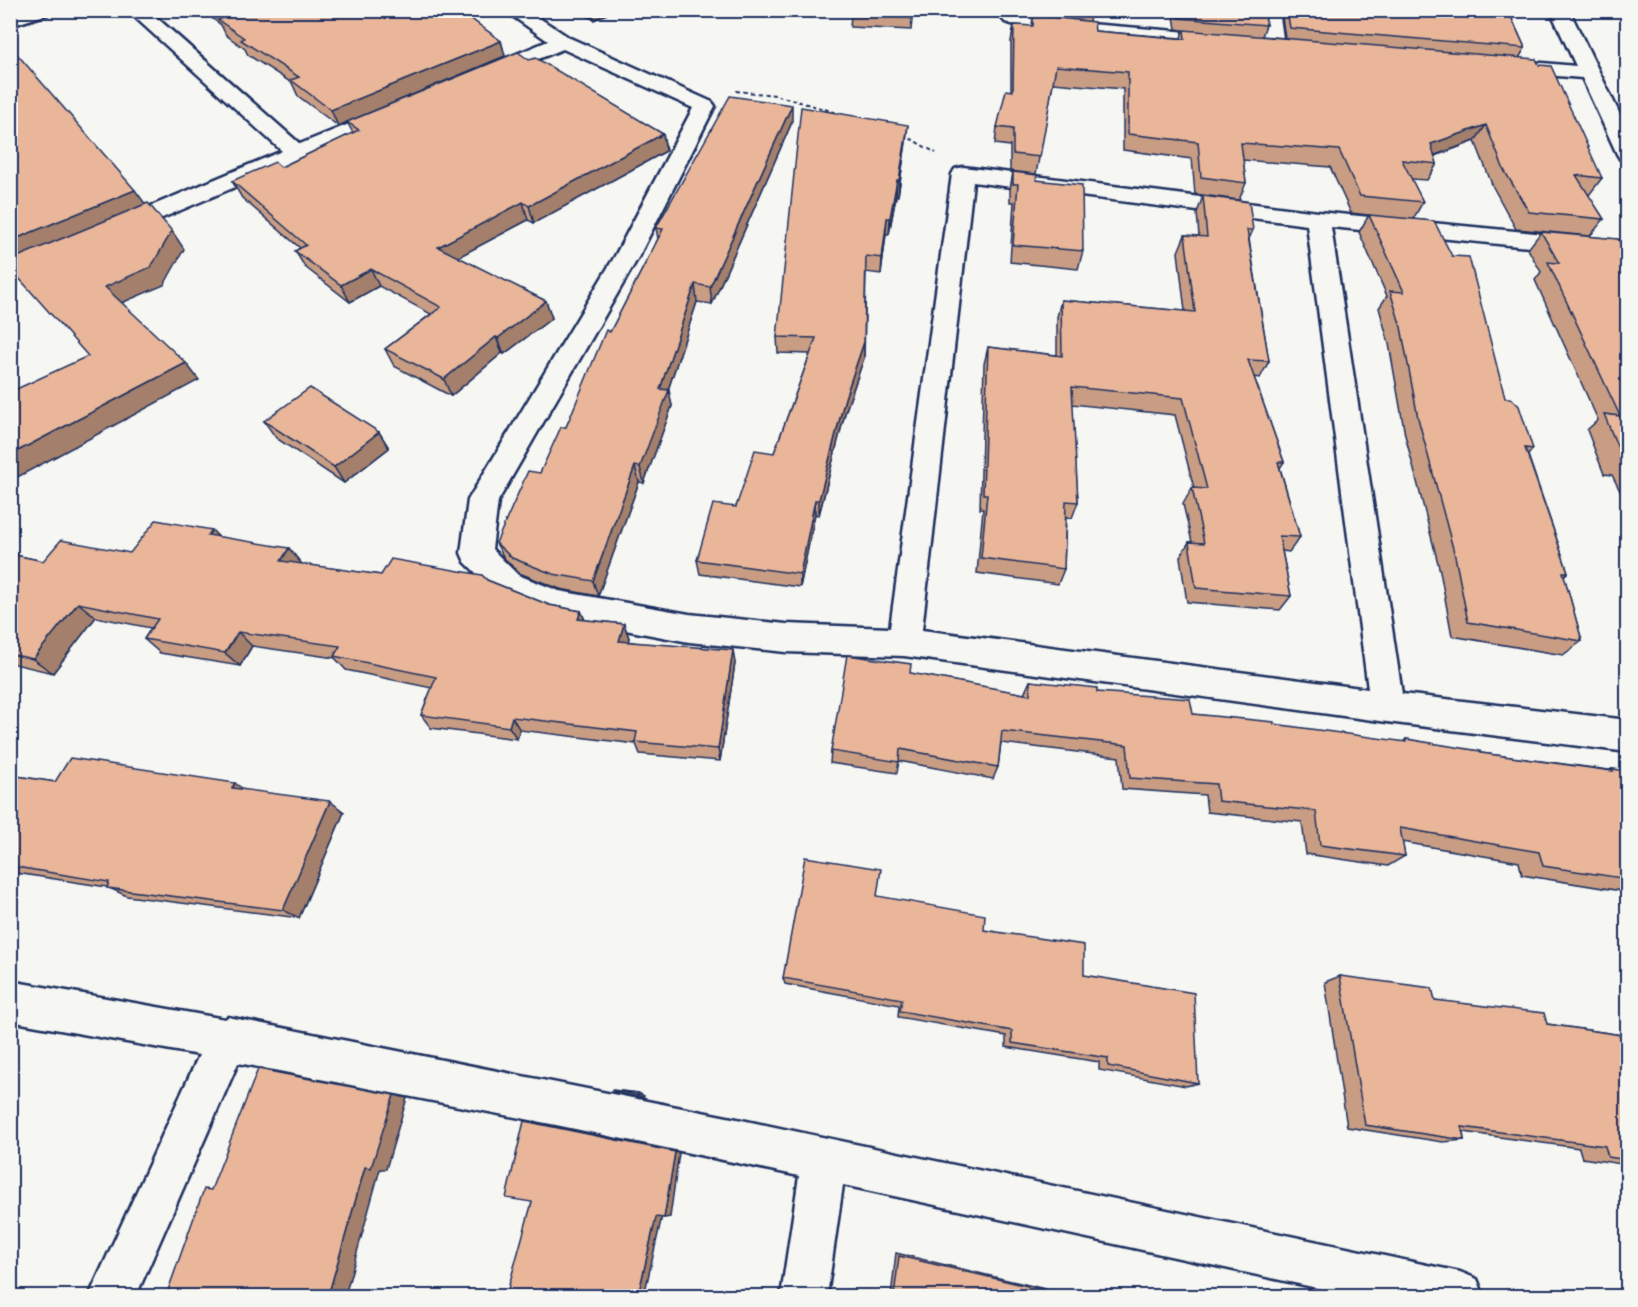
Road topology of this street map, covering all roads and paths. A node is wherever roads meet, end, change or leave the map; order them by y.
1 (41, 10) edge
2 (136, 10) edge
3 (513, 10) edge
4 (1004, 10) edge
5 (1270, 10) edge
6 (1559, 10) edge
7 (10, 20) edge
8 (563, 42) junction
9 (1274, 45) junction
10 (1297, 47) edge
11 (1484, 64) edge
12 (1589, 74) junction
13 (467, 82) edge
14 (414, 104) edge
15 (705, 106) junction
16 (849, 117) edge
17 (900, 133) edge
18 (297, 153) junction
19 (1628, 154) edge
20 (963, 174) junction
21 (1318, 219) junction
22 (99, 236) edge
23 (1628, 250) edge
24 (904, 642) junction
25 (1387, 707) junction
26 (1628, 736) edge
27 (10, 1001) edge
28 (228, 1038) junction
29 (824, 1159) junction
30 (112, 1296) edge
31 (804, 1296) edge
32 (1460, 1296) edge

1 - 7 street
2 - 18 street
3 - 8 street
4 - 9 street
5 - 9 street
6 - 12 street
8 - 13 street
8 - 15 street
9 - 10 street
11 - 12 street
12 - 19 street
14 - 18 street
15 - 16 path
15 - 24 street
17 - 20 path
18 - 22 street
20 - 21 street
20 - 24 street
21 - 23 street
21 - 25 street
24 - 25 street
25 - 26 street
27 - 28 street
28 - 29 street
28 - 30 street
29 - 31 street
29 - 32 street

